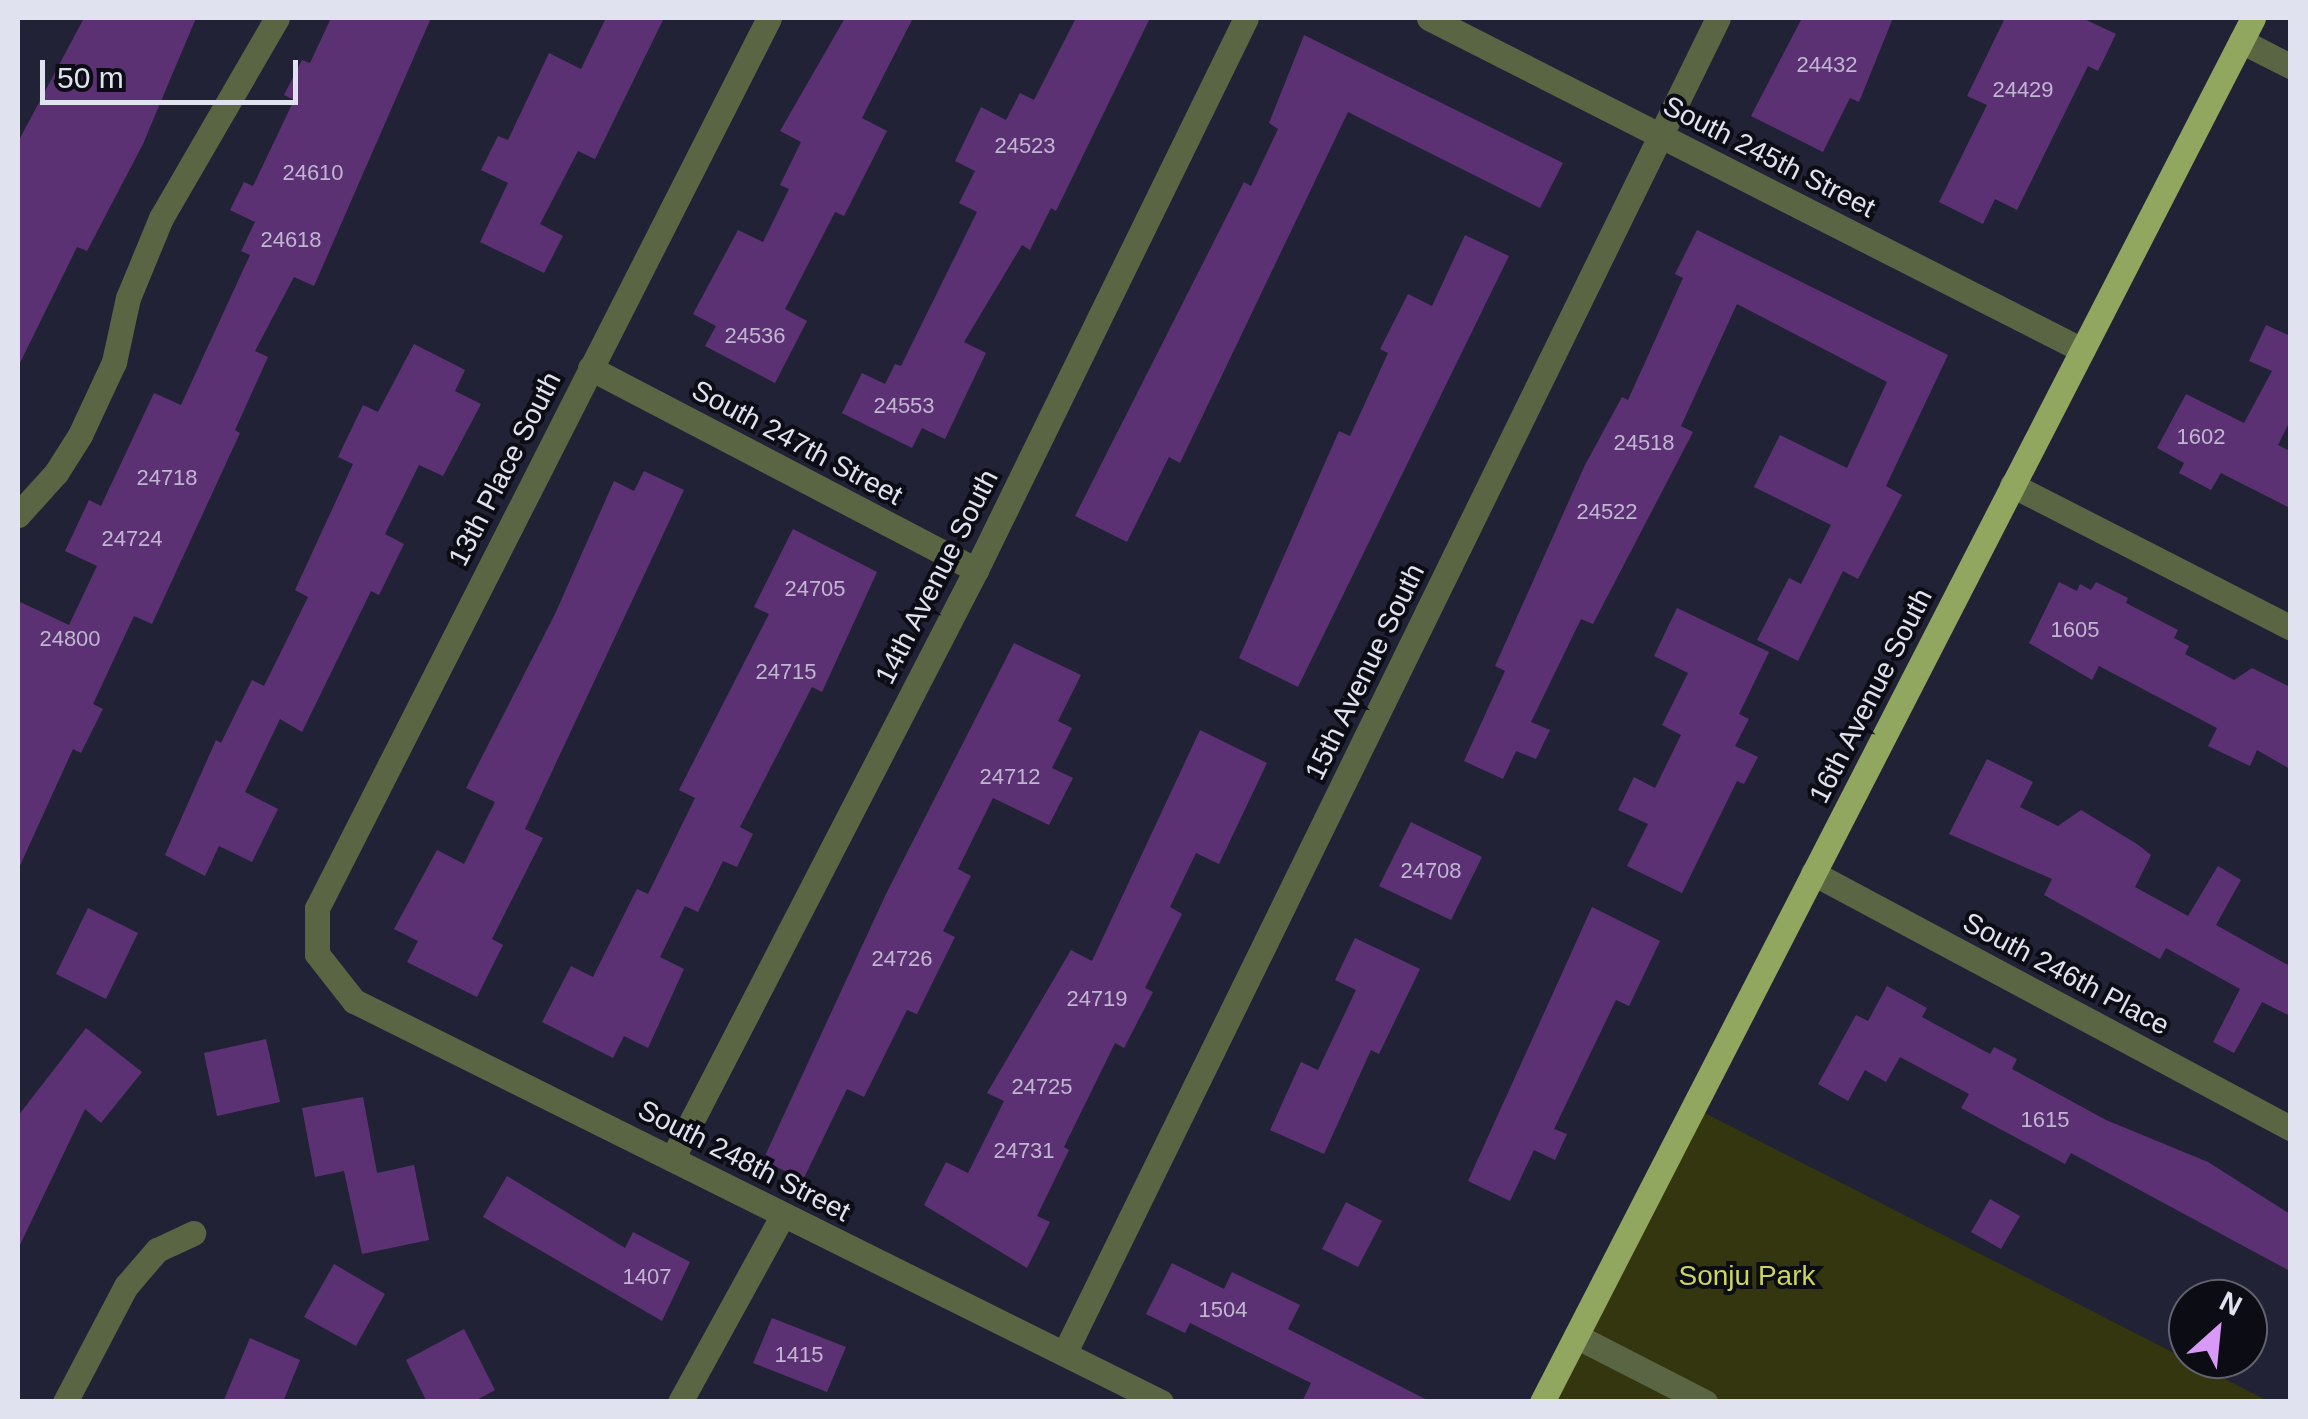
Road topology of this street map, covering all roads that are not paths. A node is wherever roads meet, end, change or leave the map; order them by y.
1 (278, 18) edge
2 (769, 18) edge
3 (1246, 18) edge
4 (1430, 18) edge
5 (1718, 18) edge
6 (2247, 29) edge
7 (2290, 66) edge
8 (1661, 136) junction
9 (2082, 350) junction
10 (590, 368) junction
11 (2012, 485) junction
12 (18, 515) edge
13 (976, 570) junction
14 (2290, 627) edge
15 (1813, 873) junction
16 (317, 954) joint
17 (2290, 1128) edge
18 (672, 1158) junction
19 (784, 1215) junction
20 (193, 1233) dead end
21 (1576, 1336) junction
22 (1065, 1352) junction
23 (65, 1402) edge
24 (680, 1402) edge
25 (1162, 1402) edge
26 (1542, 1402) edge
27 (1706, 1402) edge

1 - 12 street
2 - 10 street, 13th Place South
3 - 13 street, 14th Avenue South
4 - 8 street, South 245th Street
5 - 8 street, 15th Avenue South
6 - 7 street
6 - 9 main road, 16th Avenue South
8 - 9 street, South 245th Street
8 - 22 street, 15th Avenue South
9 - 11 main road, 16th Avenue South
10 - 13 street, South 247th Street
10 - 16 street, 13th Place South
11 - 14 street
11 - 15 main road, 16th Avenue South
13 - 18 street, 14th Avenue South
15 - 17 street, South 246th Place
15 - 21 main road, 16th Avenue South
16 - 18 street, South 248th Street
18 - 19 street, South 248th Street
19 - 22 street, South 248th Street
19 - 24 street
20 - 23 street
21 - 26 main road, 16th Avenue South
21 - 27 street
22 - 25 street, South 248th Street

